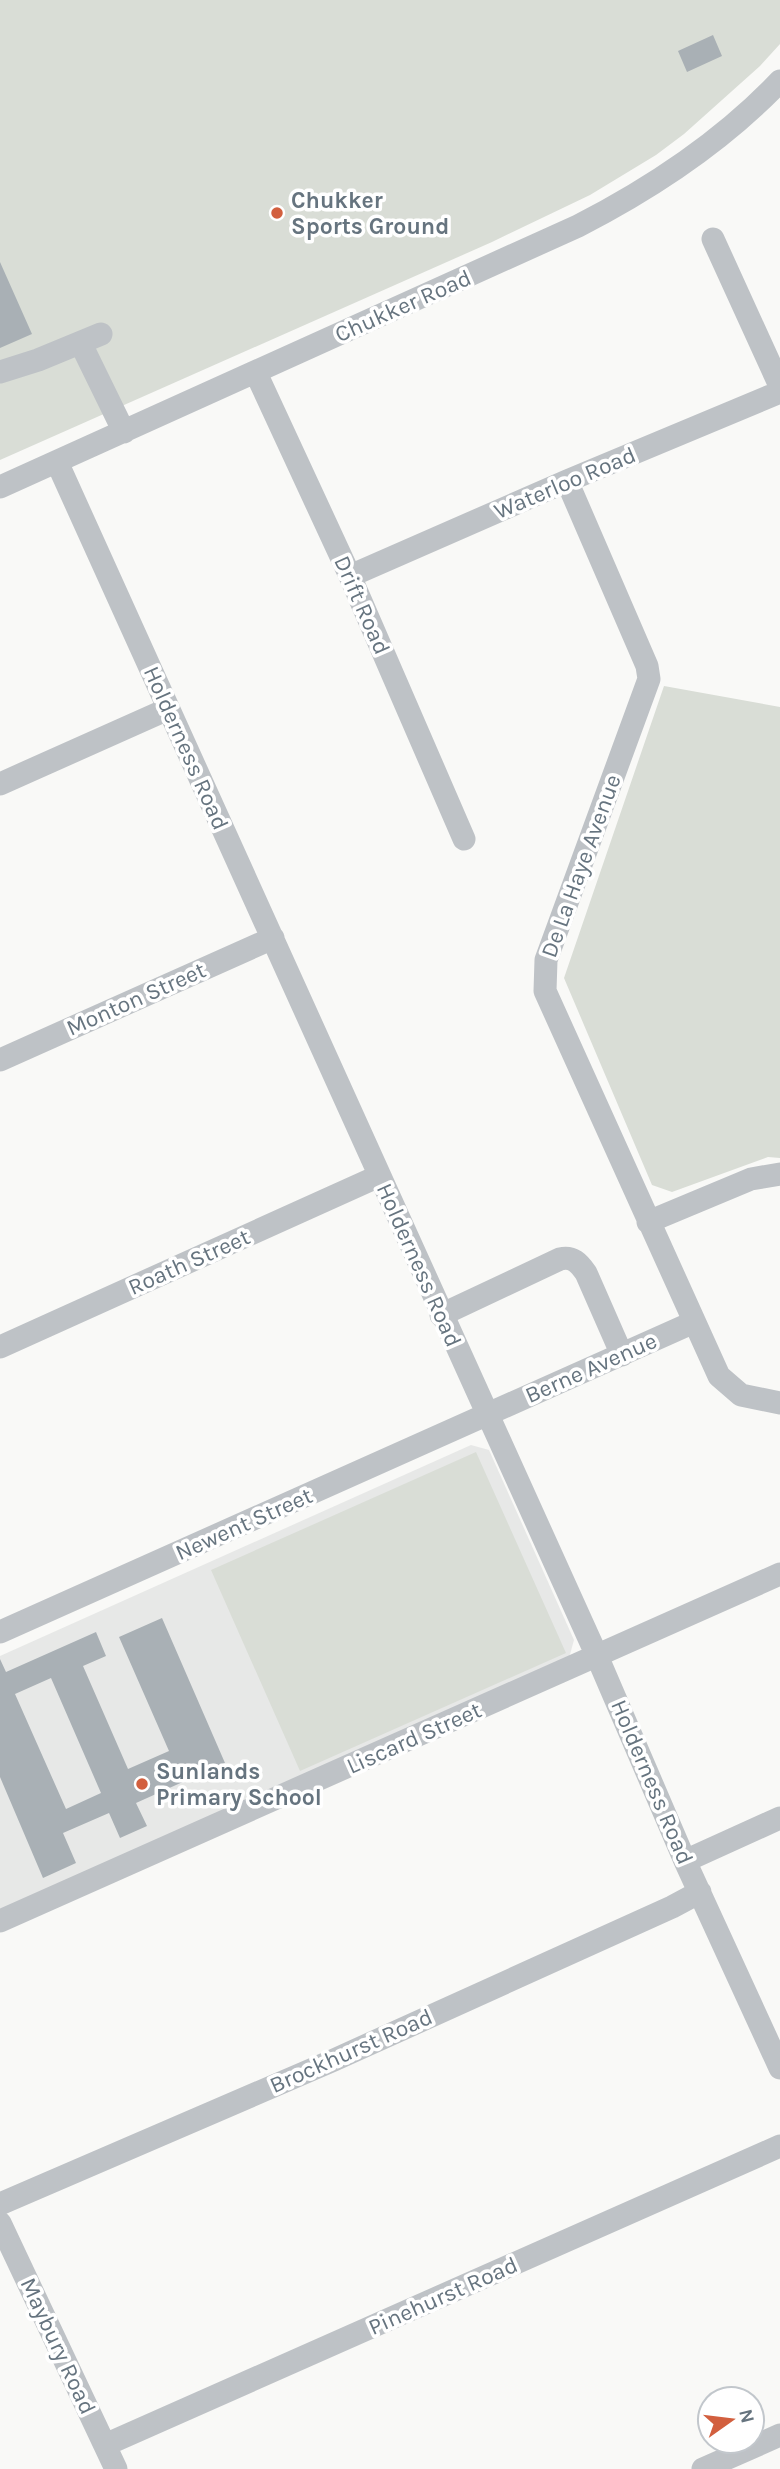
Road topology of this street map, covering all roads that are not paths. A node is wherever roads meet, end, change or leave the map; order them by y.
1 (780, 81) edge
2 (713, 239) dead end
3 (0, 372) edge
4 (256, 373) junction
5 (780, 386) edge
6 (780, 393) edge
7 (124, 432) junction
8 (57, 462) junction
9 (567, 481) junction
10 (0, 487) edge
11 (350, 576) junction
12 (168, 709) junction
13 (0, 784) edge
14 (464, 839) dead end
15 (273, 938) junction
16 (0, 1060) edge
17 (780, 1174) edge
18 (379, 1177) junction
19 (648, 1222) junction
20 (441, 1315) junction
21 (694, 1322) junction
22 (0, 1347) edge
23 (622, 1355) junction
24 (780, 1403) edge
25 (487, 1415) junction
26 (780, 1574) edge
27 (0, 1632) edge
28 (597, 1657) junction
29 (780, 1818) edge
30 (685, 1861) junction
31 (700, 1892) junction
32 (0, 1921) edge
33 (780, 2068) edge
34 (780, 2146) edge
35 (0, 2204) edge
36 (0, 2223) edge
37 (780, 2435) edge
38 (105, 2445) junction
39 (116, 2469) edge
40 (703, 2469) edge

1 - 4 street, Chukker Road
2 - 5 street
3 - 7 street
4 - 7 street, Chukker Road
4 - 11 street, Drift Road
6 - 9 street, Waterloo Road
7 - 8 street, Chukker Road
8 - 10 street, Chukker Road
8 - 12 street, Holderness Road
9 - 11 street, Waterloo Road
9 - 19 street, De La Haye Avenue
11 - 14 street, Drift Road
12 - 13 street
12 - 15 street, Holderness Road
15 - 16 street, Monton Street
15 - 18 street, Holderness Road
17 - 19 street
18 - 20 street, Holderness Road
18 - 22 street, Roath Street
19 - 21 street, De La Haye Avenue
20 - 23 street
20 - 25 street, Holderness Road
21 - 23 street, Berne Avenue
21 - 24 street, De La Haye Avenue
23 - 25 street, Berne Avenue
25 - 27 street, Newent Street
25 - 28 street, Holderness Road
26 - 28 street, Liscard Street
28 - 30 street, Holderness Road
28 - 32 street, Liscard Street
29 - 30 street
30 - 31 street, Holderness Road
31 - 33 street, Holderness Road
31 - 35 street, Brockhurst Road
34 - 38 street, Pinehurst Road
36 - 38 street, Maybury Road
37 - 40 street
38 - 39 street, Maybury Road

